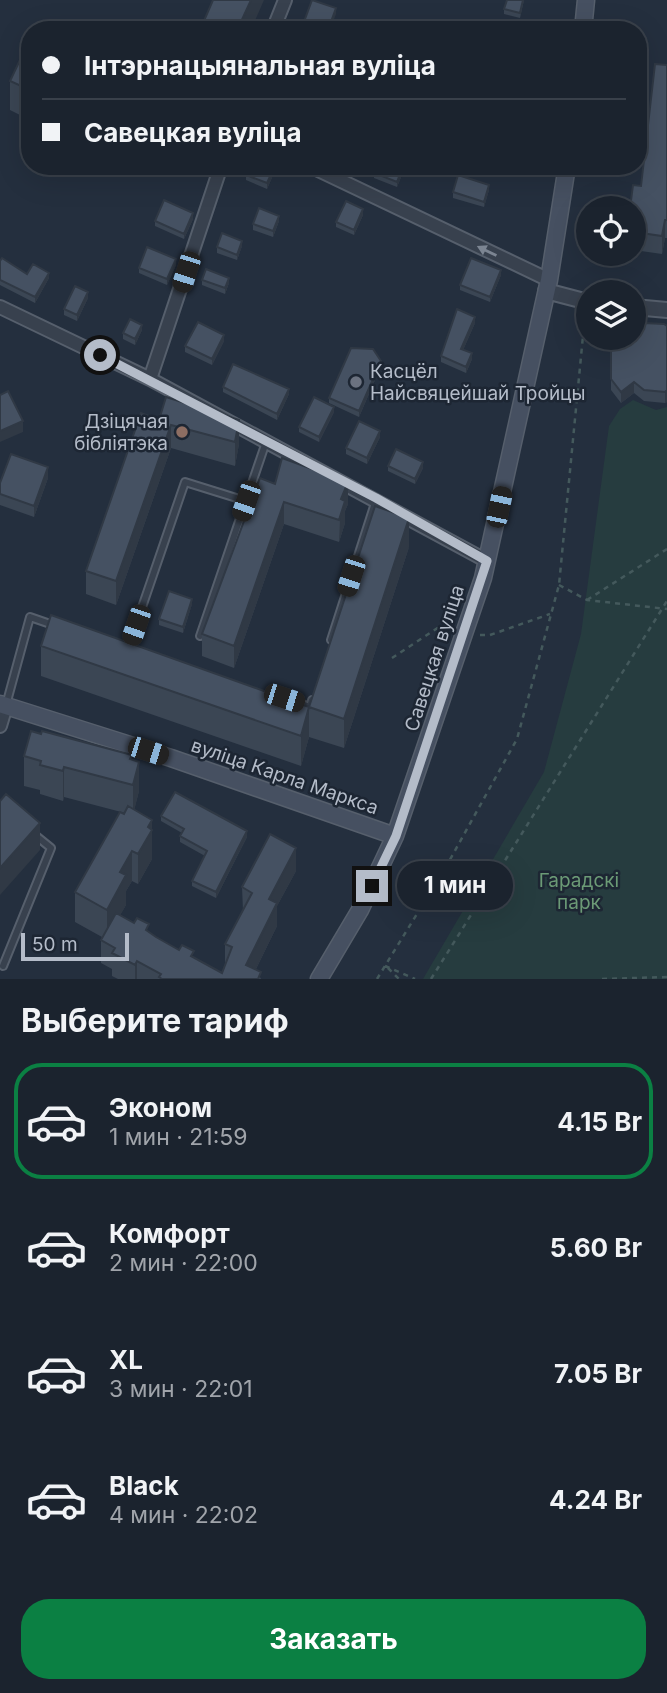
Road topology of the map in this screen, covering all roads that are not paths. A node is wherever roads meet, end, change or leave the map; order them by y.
1 (285, 0) edge
2 (586, 0) edge
3 (277, 21) edge
4 (584, 21) edge
5 (218, 175) edge
6 (328, 175) edge
7 (566, 175) edge
8 (548, 286) junction
9 (576, 297) edge
10 (0, 307) edge
11 (646, 308) edge
12 (667, 310) edge
13 (150, 379) junction
14 (266, 442) junction
15 (376, 498) junction
16 (246, 501) junction
17 (487, 561) junction
18 (64, 628) edge
19 (200, 636) edge
20 (115, 644) edge
21 (128, 648) junction
22 (141, 653) edge
23 (327, 654) edge
24 (314, 694) edge
25 (284, 698) edge
26 (3, 705) edge
27 (0, 726) edge
28 (31, 832) edge
29 (396, 836) junction
30 (3, 966) dead end
31 (319, 979) edge

1 - 3 street
2 - 4 main road
5 - 13 street
8 -> 6 street
7 - 8 main road, Савецкая вуліца
8 - 9 street
8 - 17 main road, Савецкая вуліца
10 - 13 street
11 - 12 street
13 - 14 street
14 - 15 street
14 - 16 lane
15 - 17 street
15 - 23 lane
16 - 19 lane
16 - 21 lane
17 - 29 main road, Савецкая вуліца
18 - 26 lane
20 - 21 lane
21 - 22 lane
24 - 25 lane
26 - 27 street
26 - 29 main road, вуліца Карла Маркса
28 - 30 lane
29 - 31 main road, Савецкая вуліца

